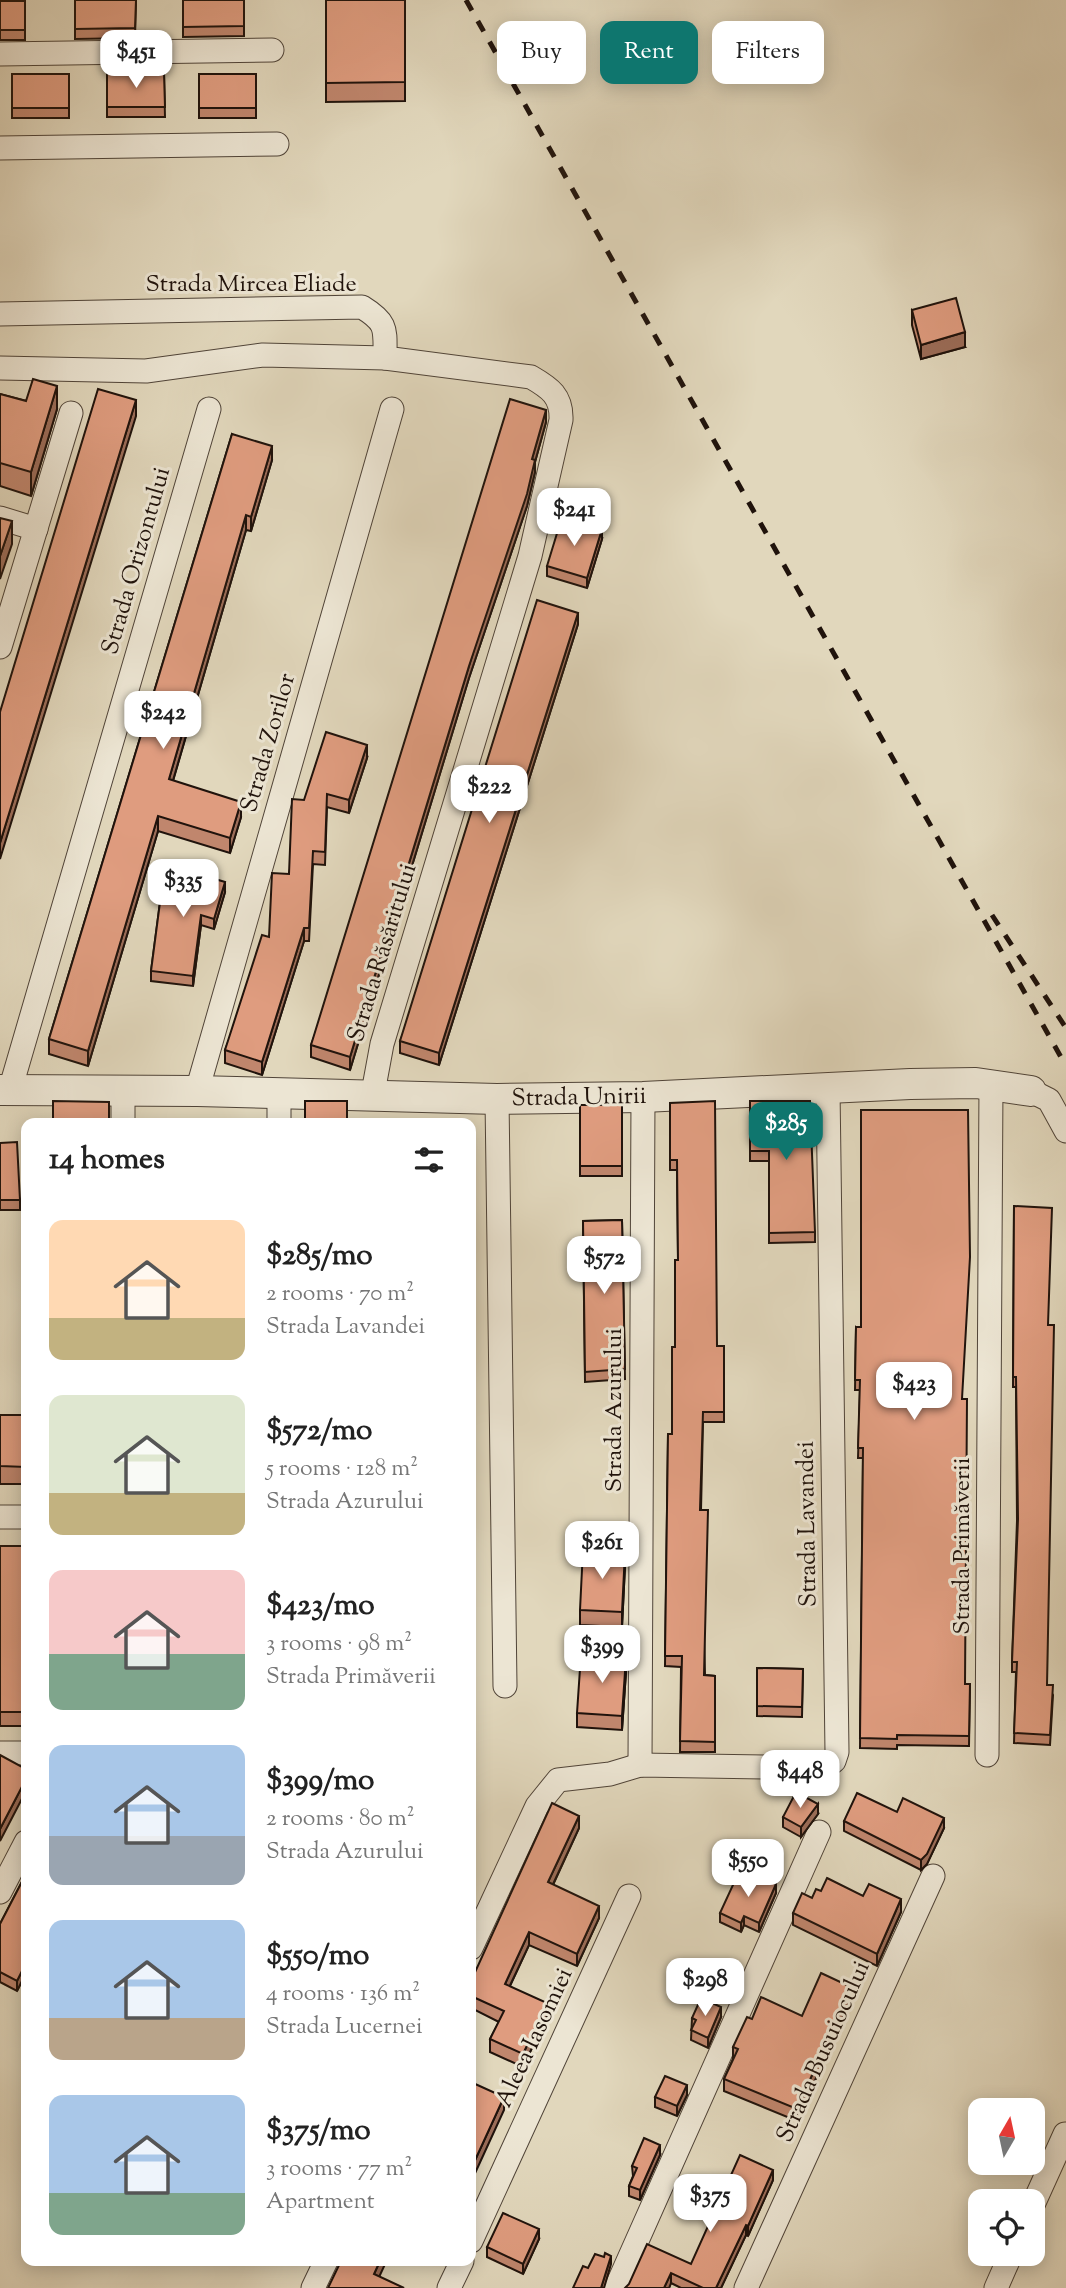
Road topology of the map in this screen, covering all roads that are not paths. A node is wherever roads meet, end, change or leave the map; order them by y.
1 (272, 50) dead end
2 (0, 54) edge
3 (277, 144) dead end
4 (0, 148) edge
5 (0, 314) edge
6 (385, 358) junction
7 (0, 369) edge
8 (209, 409) dead end
9 (392, 410) dead end
10 (71, 413) dead end
11 (0, 518) edge
12 (36, 529) junction
13 (0, 647) edge
14 (991, 1085) junction
15 (828, 1088) junction
16 (5, 1090) edge
17 (124, 1090) junction
18 (197, 1091) junction
19 (1031, 1091) joint
20 (643, 1097) junction
21 (372, 1098) junction
22 (497, 1099) junction
23 (279, 1109) edge
24 (123, 1118) edge
25 (1066, 1131) edge
26 (0, 1517) edge
27 (21, 1517) edge
28 (505, 1686) dead end
29 (21, 1753) edge
30 (0, 1754) edge
31 (987, 1755) dead end
32 (640, 1765) junction
33 (819, 1832) dead end
34 (21, 1852) edge
35 (933, 1876) dead end
36 (0, 1892) edge
37 (629, 1896) dead end
38 (476, 1937) edge
39 (1065, 2134) edge
40 (1040, 2189) edge
41 (476, 2230) edge
42 (324, 2266) edge
43 (460, 2266) edge
44 (1006, 2266) edge
45 (313, 2288) edge
46 (449, 2288) edge
47 (616, 2288) edge
48 (746, 2288) edge
49 (996, 2288) edge

1 - 2 street
3 - 4 street
5 - 6 street, Strada Mircea Eliade
6 - 7 street
6 - 21 street, Strada Răsăritului
8 - 16 street, Strada Orizontului
9 - 18 street, Strada Zorilor
10 - 12 street
11 - 12 street
12 - 13 street
14 - 15 street, Strada Unirii
14 - 19 street, Strada Unirii
14 - 31 street, Strada Primăverii
15 - 20 street, Strada Unirii
15 - 32 street, Strada Lavandei
16 - 17 street, Strada Unirii
17 - 18 street, Strada Unirii
17 - 24 street
18 - 23 street, Strada Unirii
19 - 25 street
20 - 22 street, Strada Unirii
20 - 32 street, Strada Azurului
21 - 22 street, Strada Unirii
21 - 23 street, Strada Unirii
22 - 28 street
26 - 27 street
29 - 30 street
32 - 38 street
33 - 47 street
34 - 36 street
35 - 48 street, Strada Busuiocului
37 - 41 street, Aleea Iasomiei
39 - 40 street
42 - 45 street
43 - 46 street
44 - 49 street

